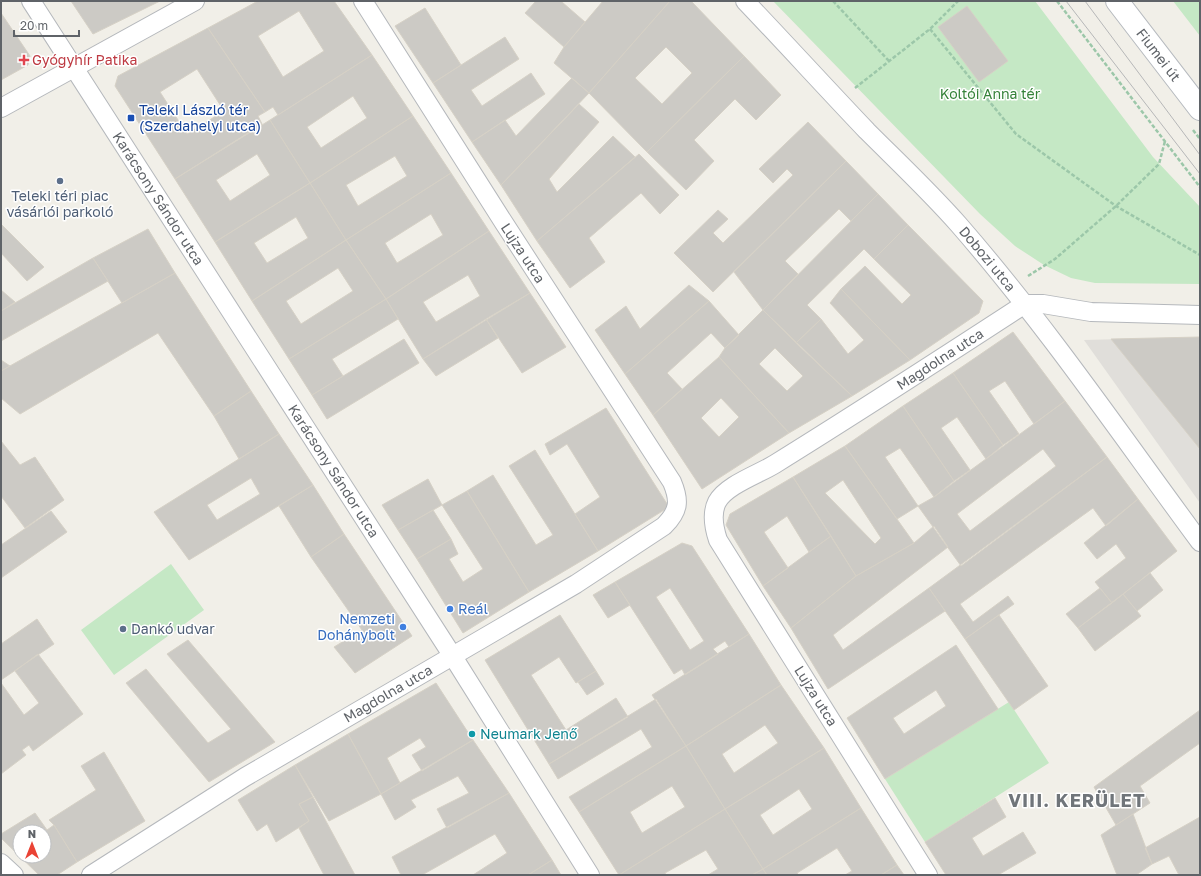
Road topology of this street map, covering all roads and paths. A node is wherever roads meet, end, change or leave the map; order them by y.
1 (31, 1) edge
2 (194, 1) edge
3 (364, 1) edge
4 (746, 1) edge
5 (833, 1) edge
6 (958, 1) edge
7 (1057, 1) edge
8 (1118, 1) edge
9 (930, 29) junction
10 (889, 61) junction
11 (74, 68) junction
12 (841, 103) junction
13 (1, 108) edge
14 (1200, 109) edge
15 (1165, 140) junction
16 (1200, 187) edge
17 (1116, 206) junction
18 (1200, 255) edge
19 (1010, 286) junction
20 (1025, 304) junction
21 (1200, 315) edge
22 (677, 506) joint
23 (714, 513) joint
24 (1200, 542) edge
25 (452, 655) junction
26 (1, 863) edge
27 (14, 875) edge
28 (91, 875) edge
29 (590, 875) edge
30 (928, 875) edge

1 - 11 street, Karácsony Sándor utca
2 - 11 street
3 - 22 street, Lujza utca
4 - 12 street, Dobozi utca
5 - 10 path
6 - 9 path
7 - 15 path
8 - 14 main road, Fiumei út
9 - 10 path
9 - 17 path
10 - 12 path
11 - 13 street
11 - 25 street, Karácsony Sándor utca
12 - 19 street, Dobozi utca
15 - 16 path
15 - 17 path
17 - 18 path
17 - 19 path
19 - 20 street, Dobozi utca
20 - 21 street
20 - 23 street, Magdolna utca
20 - 24 street, Dobozi utca
22 - 25 street, Magdolna utca
23 - 30 street, Lujza utca
25 - 28 street, Magdolna utca
25 - 29 street, Karácsony Sándor utca
26 - 27 street

